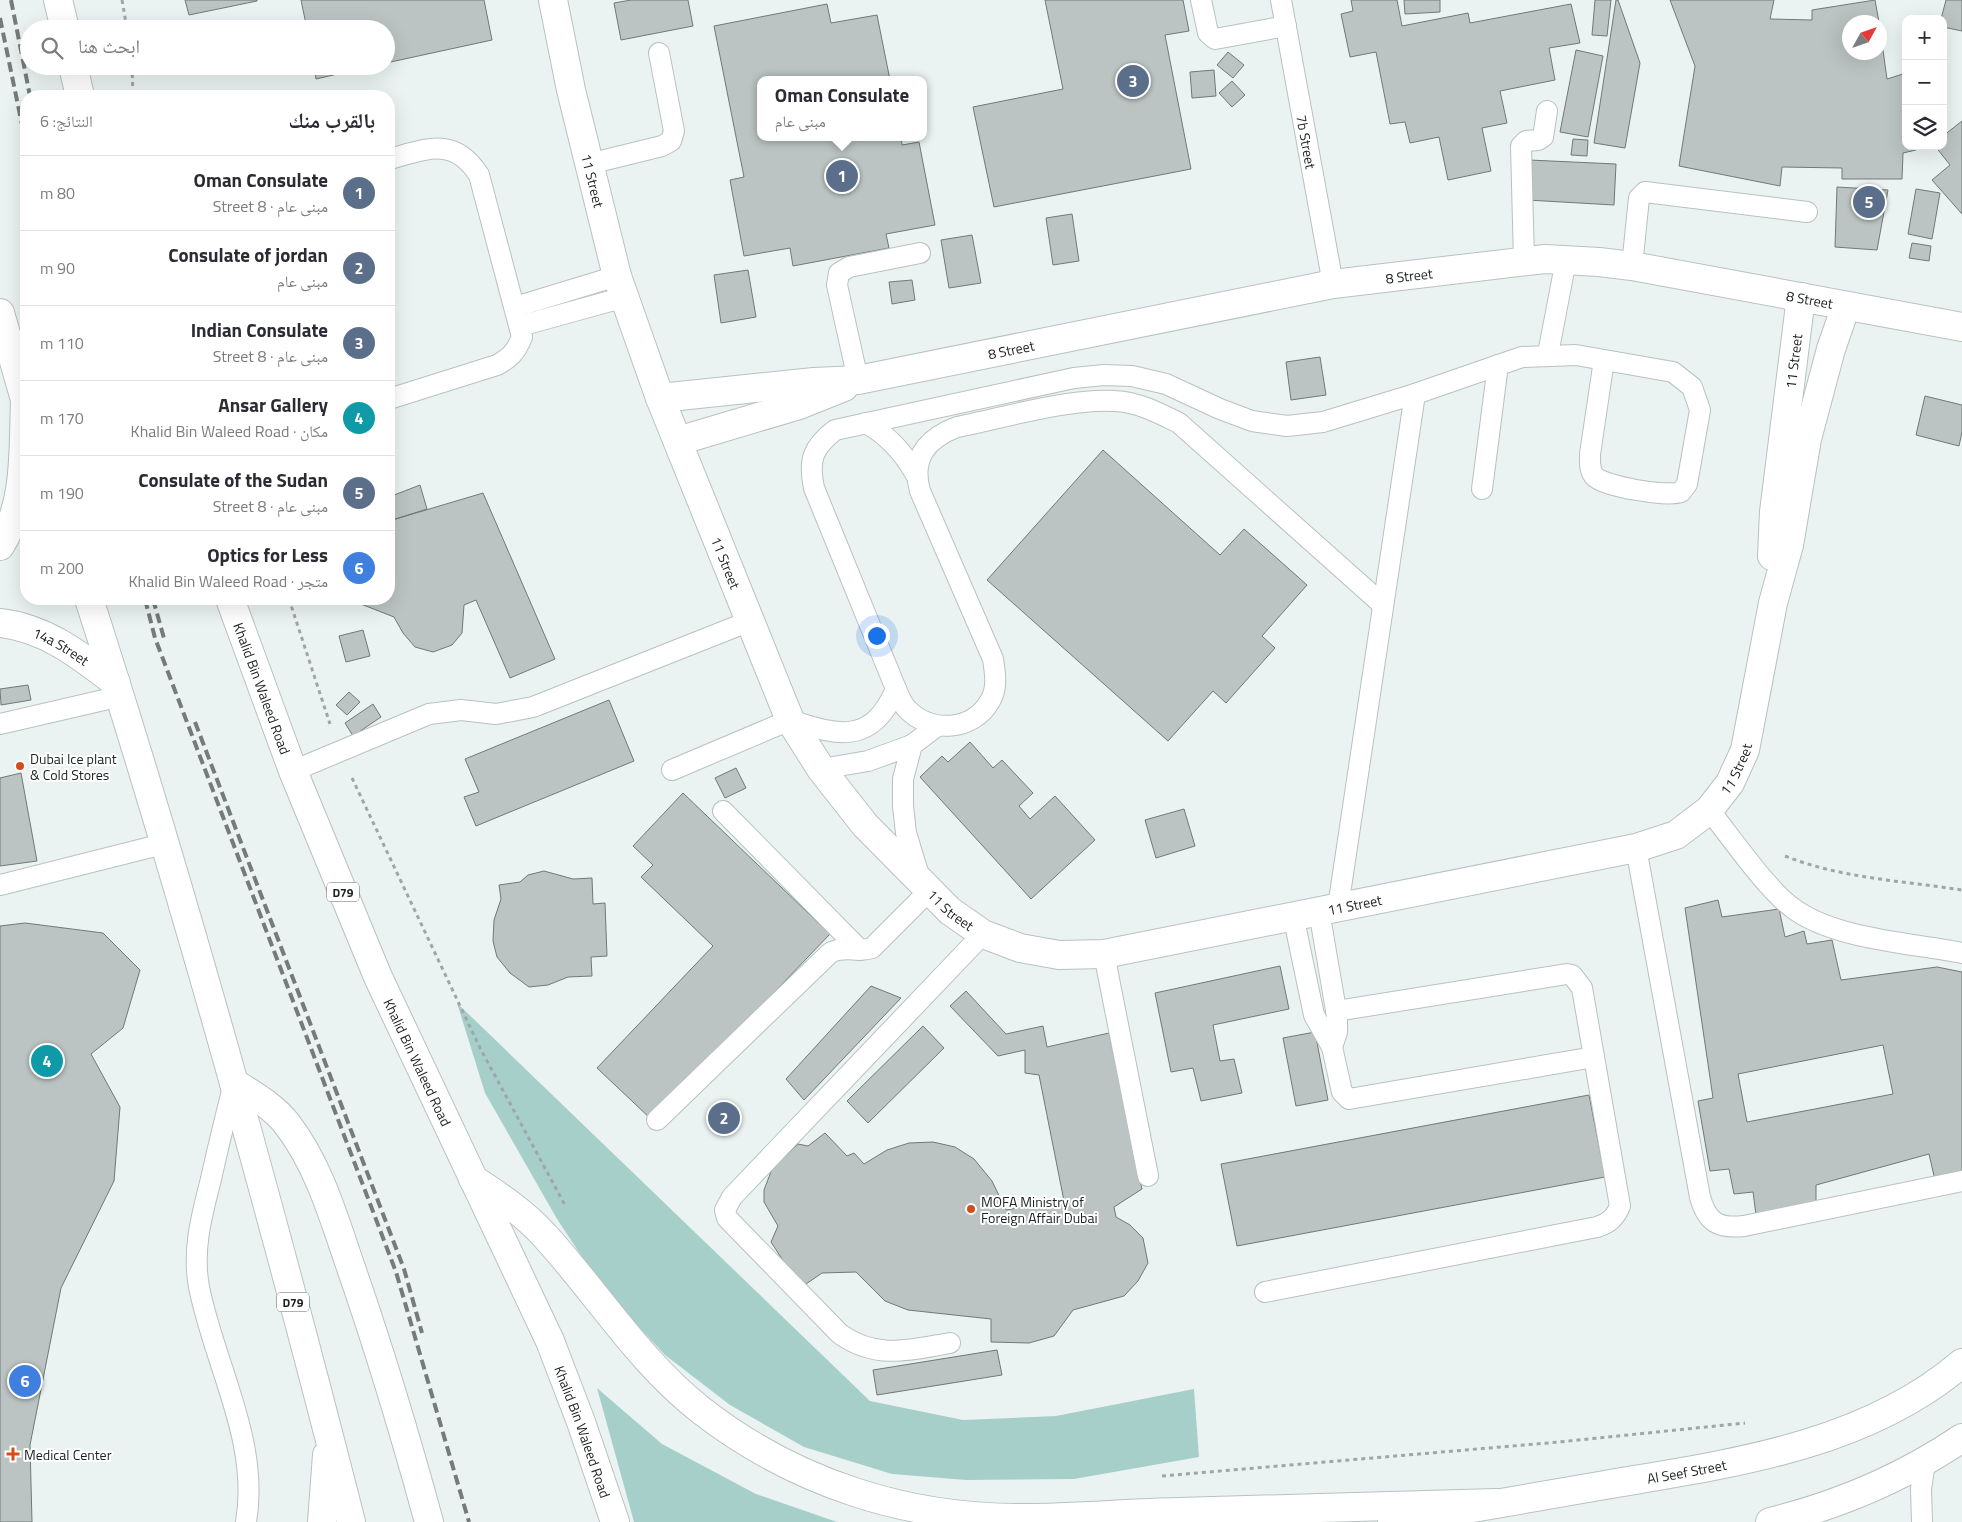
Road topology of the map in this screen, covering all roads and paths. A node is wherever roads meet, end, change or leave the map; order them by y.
1 (58, 0) edge
2 (122, 0) edge
3 (553, 0) edge
4 (1201, 0) edge
5 (1281, 0) edge
6 (63, 20) edge
7 (125, 20) edge
8 (1286, 26) junction
9 (659, 53) dead end
10 (75, 75) edge
11 (132, 75) edge
12 (79, 90) edge
13 (133, 90) edge
14 (1547, 110) dead end
15 (395, 157) edge
16 (589, 164) junction
17 (1806, 212) dead end
18 (920, 253) dead end
19 (1566, 260) junction
20 (1524, 261) junction
21 (1632, 266) junction
22 (1333, 284) junction
23 (621, 287) junction
24 (1801, 297) junction
25 (515, 306) junction
26 (1846, 306) junction
27 (0, 313) edge
28 (520, 326) junction
29 (1962, 327) edge
30 (1548, 354) junction
31 (1604, 360) junction
32 (1498, 365) junction
33 (858, 380) junction
34 (20, 381) edge
35 (1415, 394) junction
36 (395, 397) edge
37 (660, 398) junction
38 (866, 423) junction
39 (678, 441) junction
40 (916, 475) junction
41 (20, 485) edge
42 (1482, 489) dead end
43 (0, 546) edge
44 (1773, 603) junction
45 (1382, 604) junction
46 (91, 605) edge
47 (232, 605) edge
48 (291, 605) edge
49 (750, 621) junction
50 (0, 623) edge
51 (119, 689) junction
52 (896, 689) junction
53 (790, 720) junction
54 (0, 724) edge
55 (937, 726) junction
56 (912, 745) junction
57 (340, 752) junction
58 (821, 769) junction
59 (672, 770) dead end
60 (293, 771) junction
61 (1709, 810) junction
62 (723, 812) dead end
63 (166, 844) junction
64 (1636, 848) junction
65 (1778, 854) dead end
66 (0, 885) edge
67 (925, 887) junction
68 (1962, 890) edge
69 (1317, 911) junction
70 (983, 934) junction
71 (860, 950) junction
72 (1962, 952) edge
73 (1104, 954) junction
74 (1336, 1011) junction
75 (1332, 1046) junction
76 (1594, 1056) junction
77 (234, 1083) junction
78 (657, 1120) dead end
79 (1148, 1176) dead end
80 (473, 1179) junction
81 (1962, 1181) edge
82 (568, 1211) dead end
83 (1265, 1292) dead end
84 (950, 1343) dead end
85 (1962, 1363) edge
86 (1755, 1422) dead end
87 (328, 1431) junction
88 (1962, 1438) edge
89 (1925, 1462) junction
90 (1157, 1477) dead end
91 (1496, 1503) junction
92 (246, 1522) edge
93 (322, 1522) edge
94 (352, 1522) edge
95 (429, 1522) edge
96 (615, 1522) edge
97 (1392, 1522) edge
98 (1770, 1522) edge
99 (1922, 1522) edge

1 - 6 main road
2 - 7 path
3 - 16 main road, 11 Street
4 - 8 lane
5 - 8 lane, 7b Street
8 - 22 lane, 7b Street
9 - 16 lane
10 - 12 main road
11 - 13 path
14 - 20 lane
15 - 25 lane
16 - 23 main road, 11 Street
17 - 21 lane
18 - 33 lane
19 - 20 main road, 8 Street
19 - 21 main road, 8 Street
19 - 30 lane
20 - 22 main road, 8 Street
21 - 24 main road, 8 Street
22 - 33 main road, 8 Street
23 - 25 lane
23 - 28 lane
23 - 37 main road, 11 Street
24 - 26 main road, 8 Street
24 - 44 main road, 11 Street
25 - 28 lane
26 - 29 main road, 8 Street
26 - 44 main road, 11 Street
27 - 34 main road
28 - 36 lane
30 - 31 lane
30 - 32 lane
31 - 31 lane
32 - 35 lane
32 - 42 lane
33 - 37 main road, 8 Street
33 - 39 main road, 8 Street
35 - 38 lane
35 - 45 lane
37 - 39 main road, 11 Street
38 - 40 lane
38 - 52 lane
39 - 49 main road, 11 Street
40 - 45 lane
40 - 55 lane
41 - 43 main road
44 - 61 main road, 11 Street
45 - 69 lane
46 - 51 main road, D79
47 - 60 main road, Khalid Bin Waleed Road / D79
48 - 57 path
49 - 53 main road, 11 Street
49 - 57 lane
50 - 51 main road, 14a Street
51 - 54 lane
51 - 63 main road, D79
52 - 53 lane
52 - 55 lane
53 - 58 main road, 11 Street
53 - 59 lane
55 - 56 lane
56 - 58 lane
56 - 67 lane
57 - 60 lane
57 - 82 path
58 - 67 main road, 11 Street
60 - 80 main road, Khalid Bin Waleed Road / D79
61 - 64 main road, 11 Street
61 - 72 lane
62 - 71 lane
63 - 66 lane
63 - 77 main road, D79
64 - 69 main road, 11 Street
64 - 81 lane
65 - 68 path
67 - 70 main road, 11 Street
67 - 71 lane
69 - 73 main road, 11 Street
69 - 74 lane
69 - 75 lane
70 - 73 main road, 11 Street
70 - 84 lane
71 - 78 lane
73 - 79 lane
74 - 75 lane
74 - 76 lane
75 - 76 lane
76 - 83 lane
77 - 87 main road, D79
77 - 92 lane
77 - 95 main road
80 - 91 main road
80 - 96 main road, Khalid Bin Waleed Road / D79
85 - 91 main road, Al Seef Street
86 - 90 path
87 - 93 main road
87 - 94 main road, D79
88 - 89 main road
89 - 98 main road
89 - 99 lane
91 - 97 main road, Al Seef Street

